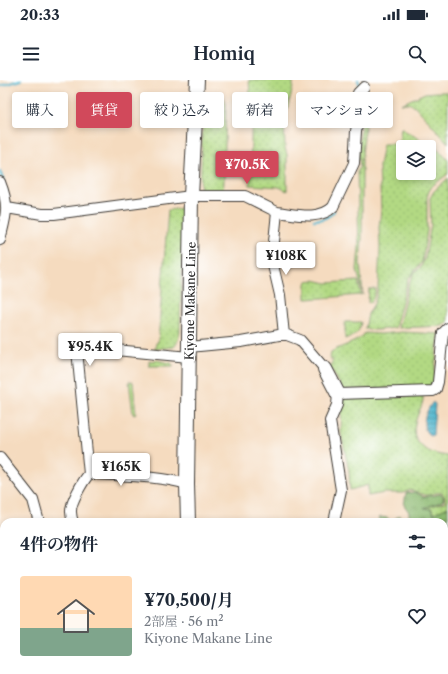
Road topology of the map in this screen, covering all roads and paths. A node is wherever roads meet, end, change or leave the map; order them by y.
1 (197, 80) edge
2 (362, 89) dead end
3 (0, 182) edge
4 (191, 196) junction
5 (7, 208) junction
6 (277, 214) junction
7 (0, 240) edge
8 (448, 328) edge
9 (284, 334) junction
10 (189, 352) junction
11 (325, 369) joint
12 (338, 394) junction
13 (0, 458) edge
14 (89, 474) junction
15 (187, 484) junction
16 (38, 518) edge
17 (72, 518) edge
18 (188, 518) edge
19 (335, 518) edge

1 - 4 main road, Kiyone Makane Line
2 - 6 street
3 - 5 street
4 - 5 street
4 - 6 street
4 - 10 main road, Kiyone Makane Line
5 - 7 street
6 - 9 street
8 - 12 street
9 - 10 street
9 - 11 street
10 - 14 street
10 - 15 main road, Kiyone Makane Line
11 - 12 main road
12 - 19 street
13 - 16 street
14 - 15 street
14 - 17 street
15 - 18 main road, Kiyone Makane Line

